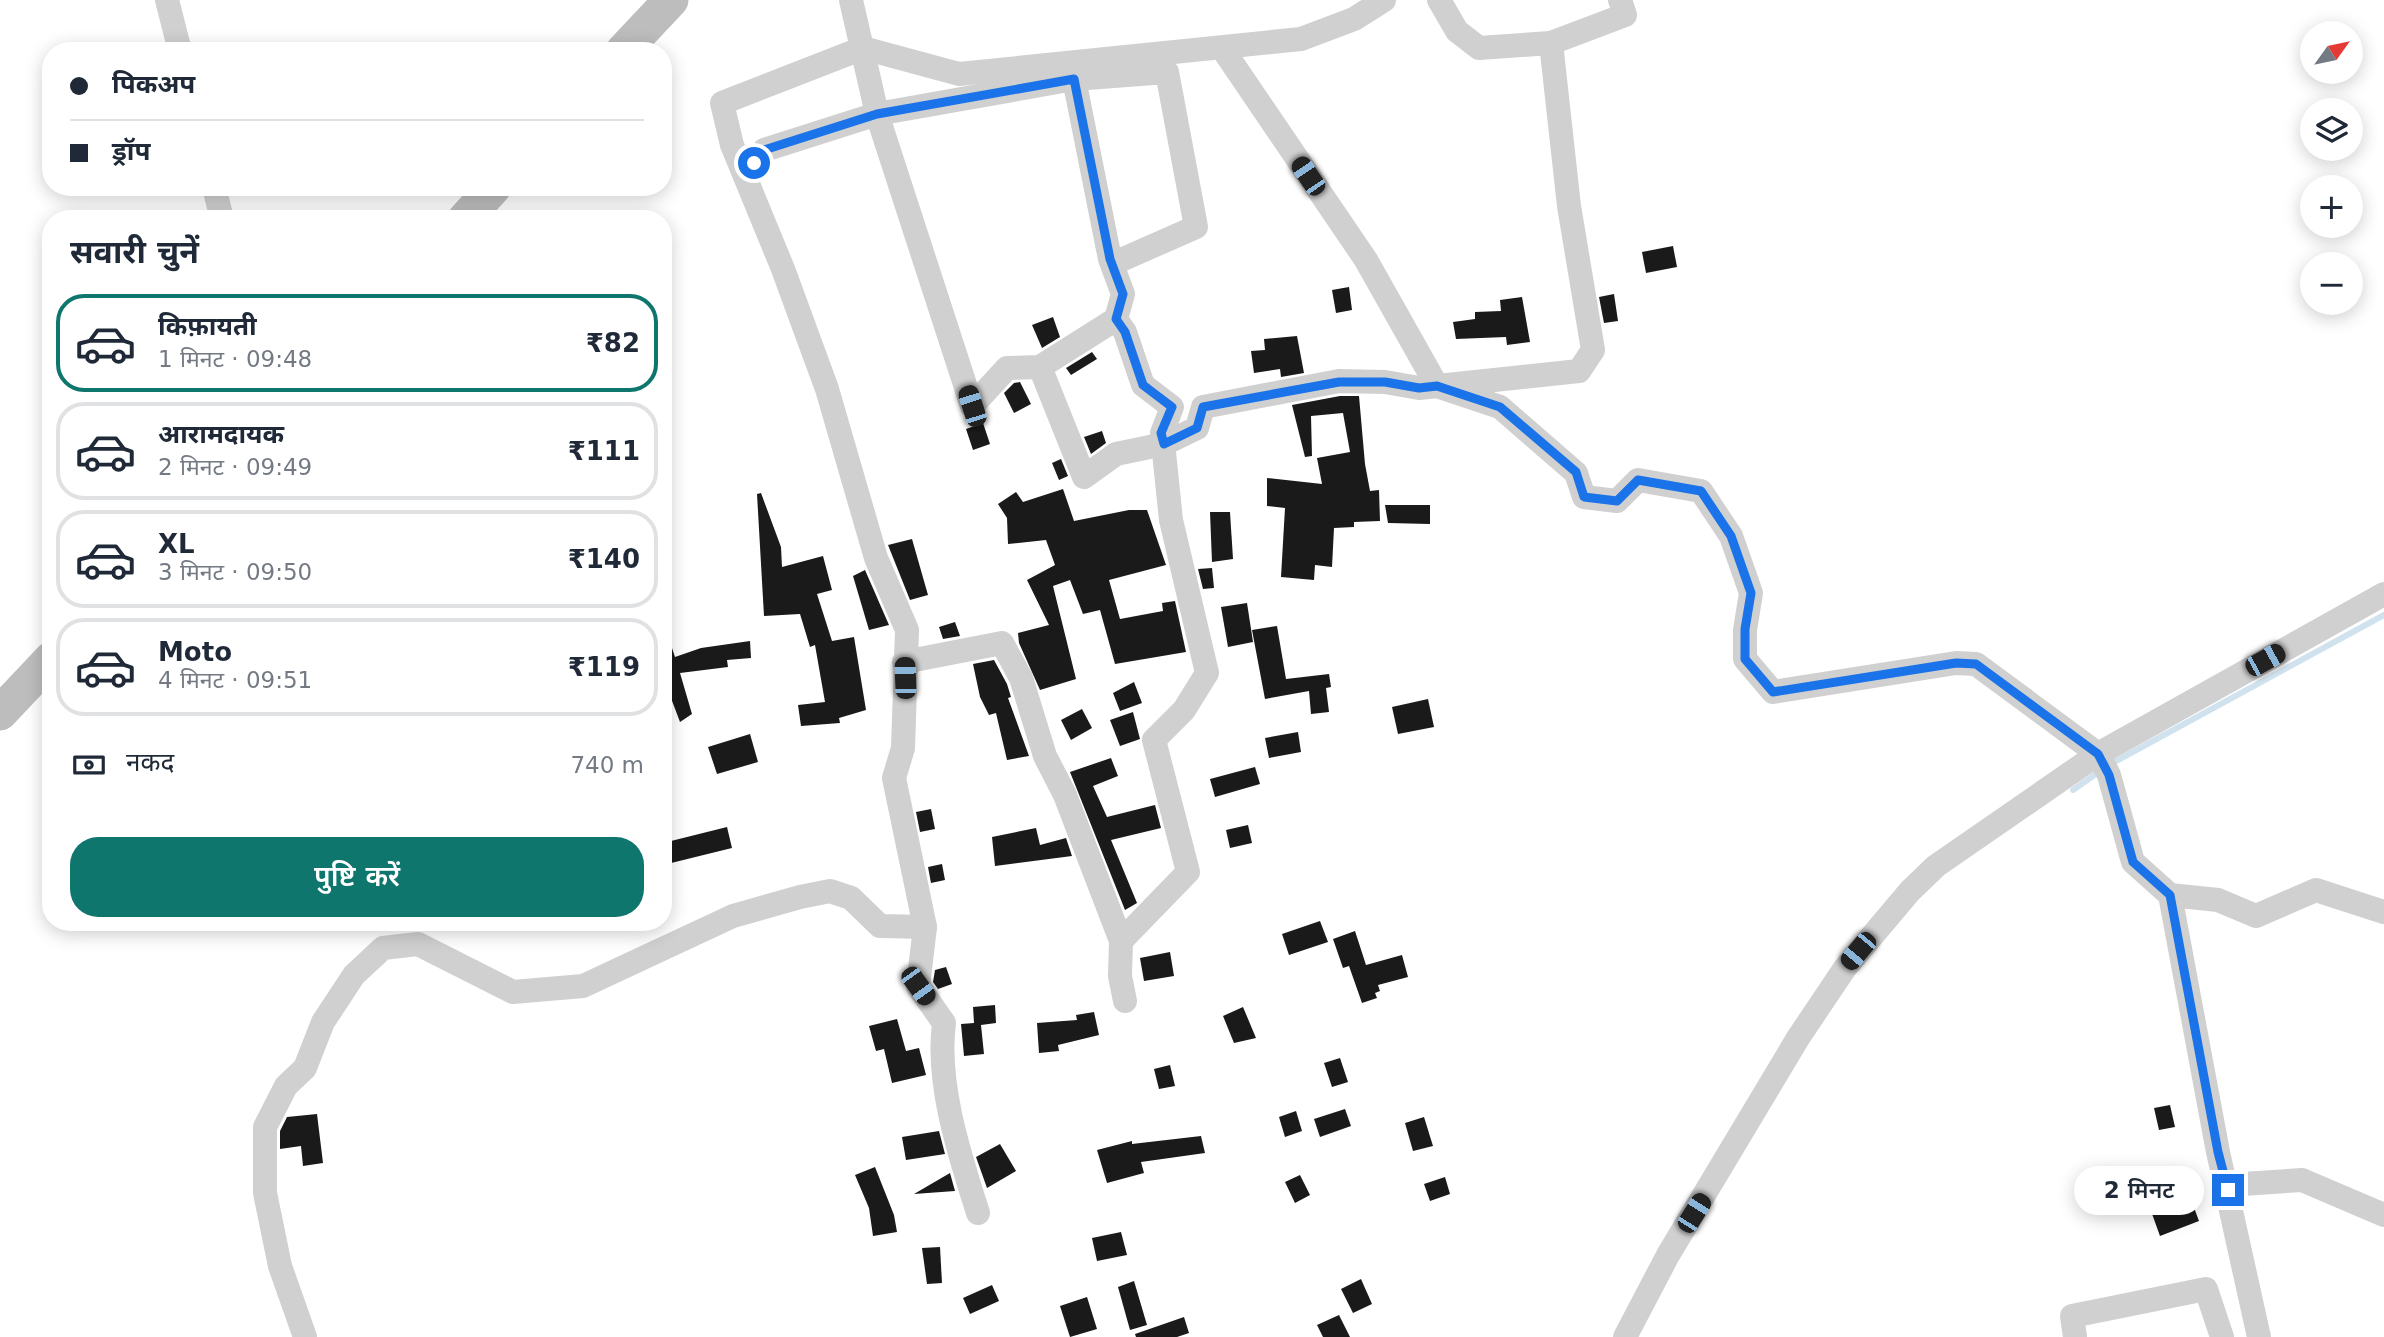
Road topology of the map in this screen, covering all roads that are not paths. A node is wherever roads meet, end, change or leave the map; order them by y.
1 (167, 0) edge
2 (671, 0) edge
3 (851, 0) edge
4 (1384, 0) edge
5 (1439, 0) edge
6 (1620, 0) edge
7 (178, 42) edge
8 (631, 42) edge
9 (1551, 43) junction
10 (863, 48) junction
11 (1222, 48) junction
12 (1074, 79) junction
13 (877, 114) junction
14 (745, 176) junction
15 (486, 196) edge
16 (473, 210) edge
17 (1112, 264) junction
18 (1116, 319) junction
19 (1040, 367) junction
20 (1437, 386) junction
21 (1164, 444) junction
22 (2384, 594) edge
23 (904, 662) junction
24 (42, 669) edge
25 (0, 713) edge
26 (2103, 763) junction
27 (2170, 895) junction
28 (2384, 912) edge
29 (925, 927) junction
30 (1121, 940) junction
31 (1125, 1001) dead end
32 (2227, 1185) junction
33 (978, 1213) dead end
34 (2384, 1214) edge
35 (305, 1337) edge
36 (1625, 1337) edge
37 (2075, 1337) edge
38 (2222, 1337) edge
39 (2259, 1337) edge

1 - 7 street
2 - 8 street
3 - 10 street
4 - 11 street
5 - 9 street
6 - 9 street
9 - 20 street
10 - 11 street
10 - 13 street
10 - 14 street
11 - 20 street
12 - 13 street
12 - 17 street
12 - 17 street
13 - 14 street
13 - 19 street
14 - 23 street
15 - 16 street
17 - 18 street
18 - 19 street
18 - 21 street
19 - 21 street
20 - 21 street
20 - 26 street
21 - 30 street
22 - 26 street
23 - 29 street
23 - 30 street
24 - 25 street
26 - 27 street
26 - 36 street
27 - 28 street
27 - 32 street
29 - 33 street
29 - 35 street
30 - 31 street
32 - 34 street
32 - 39 street
37 - 38 street

